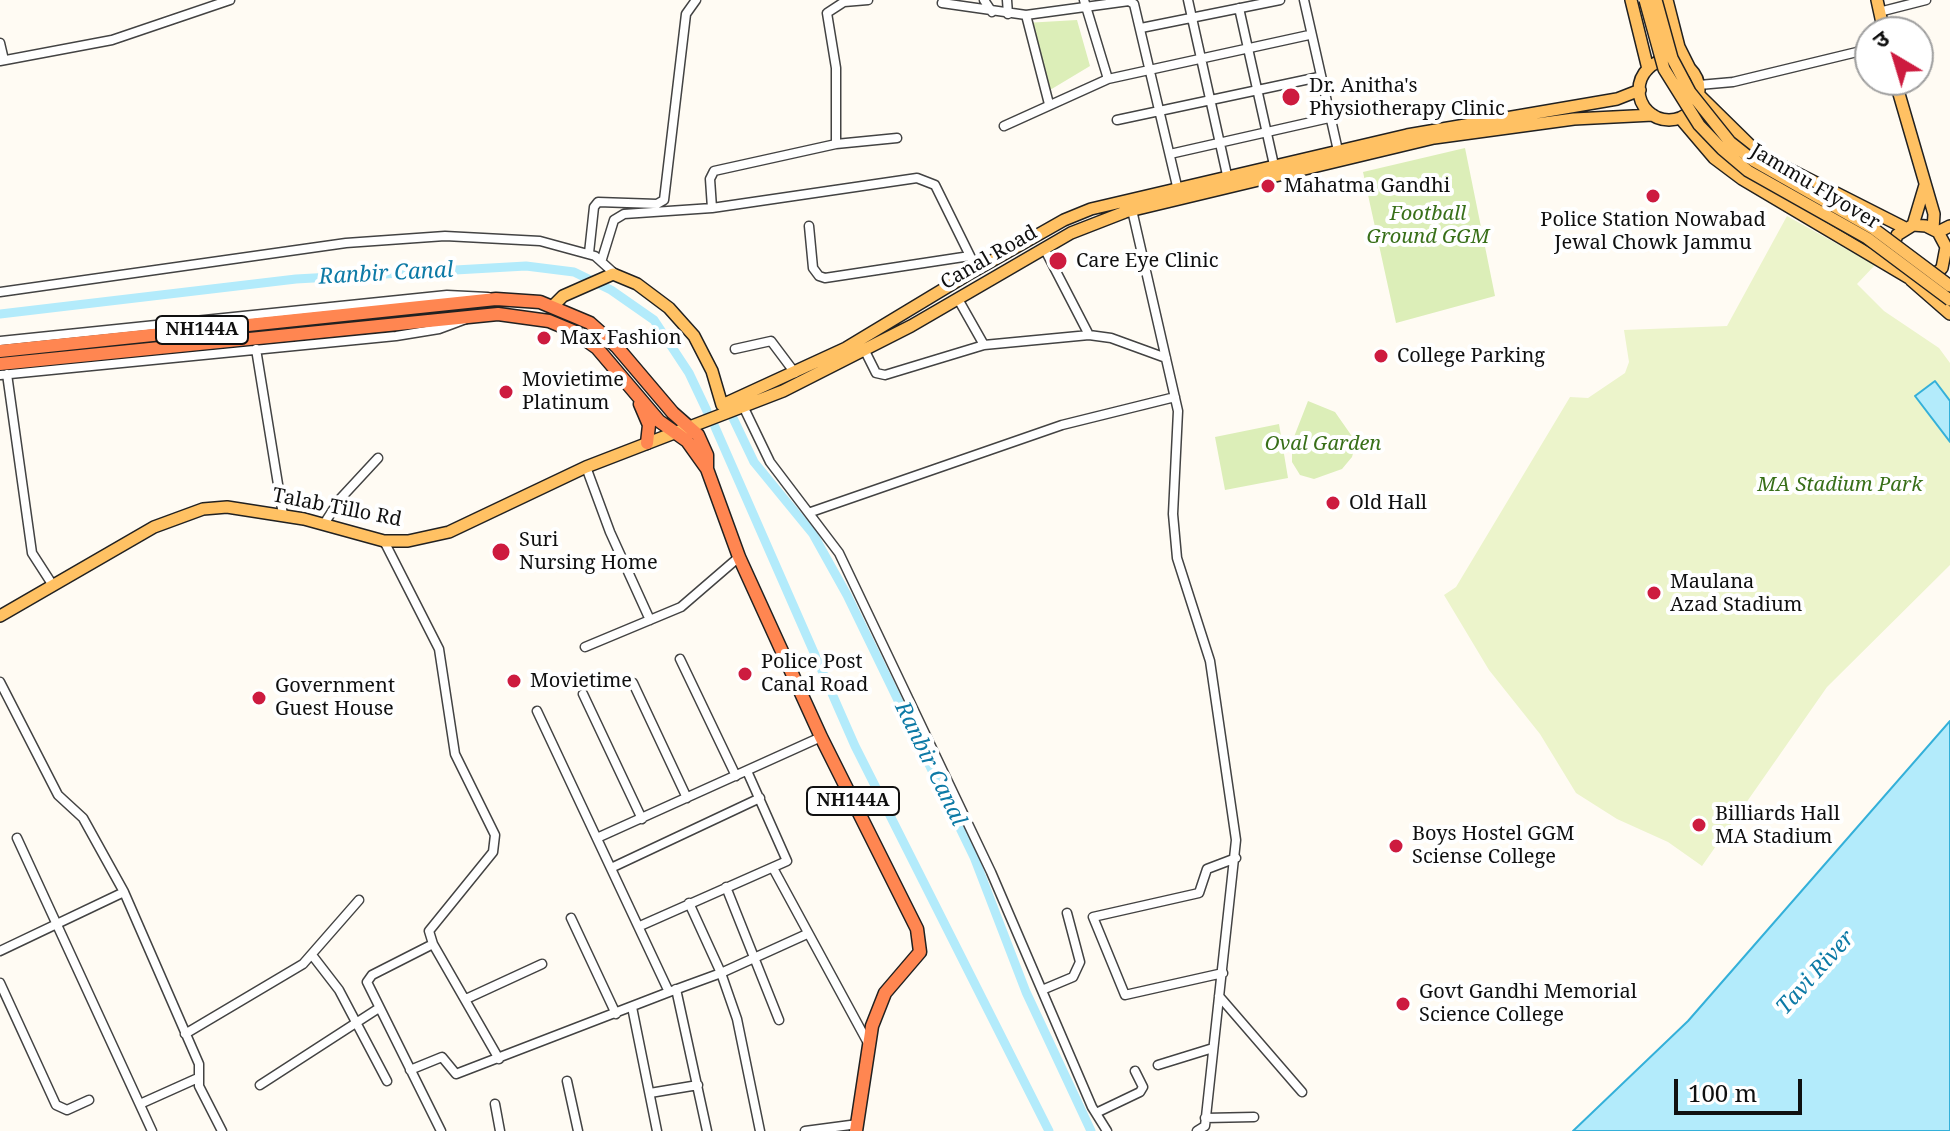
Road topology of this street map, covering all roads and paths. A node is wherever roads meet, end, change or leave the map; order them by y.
1 (230, 0) edge
2 (696, 0) edge
3 (868, 0) edge
4 (984, 0) edge
5 (1007, 0) edge
6 (1046, 0) edge
7 (1188, 0) edge
8 (1280, 0) edge
9 (1304, 0) edge
10 (1631, 0) edge
11 (1645, 0) edge
12 (1656, 0) edge
13 (1667, 0) edge
14 (1926, 0) edge
15 (844, 1) edge
16 (1118, 1) edge
17 (201, 3) edge
18 (942, 3) dead end
19 (1085, 4) edge
20 (1878, 6) edge
21 (1239, 8) junction
22 (992, 12) junction
23 (1048, 12) junction
24 (1008, 14) junction
25 (1026, 15) junction
26 (1192, 18) junction
27 (1141, 28) junction
28 (1309, 35) junction
29 (0, 43) edge
30 (1248, 50) junction
31 (1854, 53) edge
32 (2, 60) edge
33 (1201, 61) junction
34 (1689, 67) junction
35 (1648, 69) junction
36 (1151, 71) junction
37 (1319, 77) junction
38 (1108, 79) junction
39 (1640, 90) junction
40 (1699, 90) junction
41 (1257, 92) junction
42 (1900, 96) edge
43 (1211, 102) junction
44 (1049, 104) junction
45 (1160, 112) junction
46 (1653, 115) junction
47 (1329, 118) junction
48 (1680, 118) junction
49 (1117, 120) dead end
50 (1004, 126) dead end
51 (1267, 131) junction
52 (897, 138) dead end
53 (1219, 143) junction
54 (836, 144) junction
55 (1170, 154) junction
56 (1339, 156) junction
57 (1274, 165) junction
58 (1227, 175) junction
59 (1925, 185) junction
60 (1177, 186) junction
61 (712, 208) junction
62 (1132, 210) junction
63 (809, 226) dead end
64 (1950, 226) edge
65 (1909, 227) junction
66 (1935, 231) junction
67 (1044, 248) junction
68 (589, 253) junction
69 (970, 256) junction
70 (1948, 257) edge
71 (602, 259) junction
72 (977, 270) junction
73 (1904, 275) junction
74 (610, 276) junction
75 (1950, 286) edge
76 (0, 292) edge
77 (496, 299) junction
78 (958, 299) junction
79 (1950, 300) edge
80 (554, 305) junction
81 (1950, 314) edge
82 (470, 316) junction
83 (1089, 335) junction
84 (0, 341) edge
85 (984, 345) junction
86 (256, 349) junction
87 (735, 349) dead end
88 (864, 349) junction
89 (0, 351) edge
90 (1166, 358) junction
91 (2, 371) edge
92 (795, 373) junction
93 (634, 387) junction
94 (1175, 397) junction
95 (743, 406) junction
96 (681, 427) junction
97 (647, 443) junction
98 (378, 458) dead end
99 (586, 467) junction
100 (811, 512) junction
101 (283, 515) junction
102 (324, 524) junction
103 (384, 541) junction
104 (739, 557) junction
105 (52, 584) junction
106 (0, 616) edge
107 (650, 620) junction
108 (585, 647) dead end
109 (680, 659) dead end
110 (0, 682) edge
111 (633, 683) dead end
112 (583, 694) dead end
113 (537, 711) dead end
114 (821, 737) junction
115 (747, 771) junction
116 (736, 776) junction
117 (687, 798) junction
118 (760, 798) junction
119 (642, 819) junction
120 (17, 838) dead end
121 (597, 838) junction
122 (1236, 858) junction
123 (611, 868) junction
124 (773, 868) junction
125 (726, 887) junction
126 (124, 892) junction
127 (359, 900) dead end
128 (689, 903) junction
129 (1067, 913) dead end
130 (571, 918) dead end
131 (58, 922) junction
132 (640, 926) junction
133 (807, 934) junction
134 (433, 944) junction
135 (0, 951) edge
136 (312, 955) junction
137 (755, 955) junction
138 (542, 964) dead end
139 (721, 973) junction
140 (1223, 973) junction
141 (0, 983) edge
142 (672, 990) junction
143 (1042, 990) junction
144 (1219, 996) junction
145 (466, 999) junction
146 (632, 1007) junction
147 (379, 1008) junction
148 (616, 1014) junction
149 (779, 1020) dead end
150 (356, 1023) junction
151 (185, 1034) junction
152 (868, 1043) junction
153 (1213, 1048) junction
154 (499, 1059) junction
155 (1158, 1065) dead end
156 (410, 1070) junction
157 (1135, 1071) dead end
158 (198, 1078) junction
159 (387, 1081) dead end
160 (567, 1081) dead end
161 (260, 1085) dead end
162 (698, 1085) junction
163 (1302, 1092) dead end
164 (650, 1093) junction
165 (89, 1100) dead end
166 (140, 1104) junction
167 (495, 1104) dead end
168 (1096, 1113) junction
169 (1254, 1117) dead end
170 (1205, 1118) junction
171 (857, 1127) edge
172 (152, 1131) edge
173 (222, 1131) edge
174 (441, 1131) edge
175 (500, 1131) edge
176 (578, 1131) edge
177 (657, 1131) edge
178 (707, 1131) edge
179 (760, 1131) edge
180 (805, 1131) edge
181 (1107, 1131) edge
182 (1197, 1131) edge

1 - 17 street
2 - 68 street
3 - 15 street
4 - 22 street
5 - 24 street
6 - 23 street
7 - 26 street
8 - 21 street
9 - 28 street
10 - 35 main road
11 - 79 main road, Jammu Flyover, bridge
12 - 75 main road, Jammu Flyover, bridge
13 - 34 main road
14 - 20 street
15 - 54 street
16 - 19 street
16 - 27 street
17 - 32 street
18 - 22 street
19 - 23 street
19 - 38 street
21 - 26 street
21 - 30 street
22 - 24 street
23 - 25 street
24 - 25 street
25 - 44 street
26 - 27 street
26 - 33 street
27 - 36 street
28 - 30 street
28 - 37 street
29 - 32 street
30 - 33 street
30 - 41 street
31 - 40 street
33 - 36 street
33 - 43 street
34 - 35 main road
34 - 40 main road
35 - 39 main road
36 - 38 street
36 - 45 street
37 - 41 street
37 - 47 street
38 - 44 street
39 - 46 main road
39 - 56 main road, Canal Road
40 - 48 main road
40 - 65 main road
41 - 43 street
41 - 51 street
42 - 59 main road
43 - 45 street
43 - 53 street
44 - 50 street
45 - 49 street
45 - 55 street
46 - 48 main road
46 - 56 main road, Canal Road
47 - 51 street
47 - 56 street
48 - 73 main road
51 - 53 street
51 - 57 street
52 - 54 street
53 - 55 street
53 - 58 street
54 - 61 street
55 - 60 street
56 - 57 main road, Canal Road
56 - 62 main road, Canal Road
57 - 58 main road, Canal Road
58 - 60 main road, Canal Road
59 - 65 main road
59 - 66 main road
60 - 72 main road, Canal Road
61 - 69 street
61 - 71 street
62 - 67 main road, Canal Road
62 - 90 street
63 - 69 street
64 - 66 main road
65 - 66 main road
65 - 73 main road
66 - 70 main road
67 - 78 main road, Canal Road
67 - 83 street
68 - 71 street
68 - 76 street
69 - 72 street
70 - 73 main road
71 - 74 street
72 - 92 main road, Canal Road
73 - 81 main road
74 - 80 main road
74 - 92 main road, Canal Road
77 - 80 highway, NH144A
77 - 84 street
77 - 89 highway, NH144A
78 - 85 street
78 - 88 main road, Canal Road
80 - 96 highway, NH144A
82 - 86 street
82 - 91 highway, NH144A
82 - 93 highway, NH144A
83 - 85 street
83 - 90 street
85 - 88 street
86 - 91 street
86 - 101 street
87 - 92 street
88 - 95 main road, Canal Road
90 - 94 street
91 - 105 street
93 - 96 highway, NH144A
93 - 97 highway
94 - 100 street
94 - 122 street
95 - 96 main road, Canal Road
95 - 100 street
96 - 97 main road, Talab Tillo Rd
96 - 104 highway, NH144A
97 - 99 main road, Talab Tillo Rd
98 - 102 street
99 - 103 main road, Talab Tillo Rd
99 - 107 street
100 - 143 street
101 - 102 main road, Talab Tillo Rd
101 - 105 main road, Talab Tillo Rd
102 - 103 main road, Talab Tillo Rd
103 - 134 street
104 - 107 street
104 - 114 highway, NH144A
105 - 106 main road, Talab Tillo Rd
107 - 108 street
109 - 116 street
110 - 126 street
111 - 117 street
112 - 119 street
113 - 121 street
114 - 115 street
114 - 152 highway, NH144A
115 - 116 street
115 - 118 street
116 - 117 street
117 - 119 street
118 - 123 street
118 - 124 street
119 - 121 street
120 - 131 street
121 - 123 street
122 - 140 street
122 - 140 street
123 - 132 street
124 - 125 street
124 - 133 street
125 - 128 street
125 - 137 street
126 - 131 street
126 - 151 street
127 - 136 street
128 - 132 street
128 - 139 street
129 - 143 street
130 - 148 street
131 - 135 street
131 - 166 street
132 - 142 street
133 - 137 street
133 - 152 street
134 - 145 street
134 - 147 street
136 - 150 street
136 - 151 street
137 - 139 street
137 - 149 street
138 - 145 street
139 - 142 street
139 - 179 street
140 - 144 street
141 - 165 street
142 - 146 street
142 - 162 street
143 - 168 street
144 - 153 street
144 - 163 street
145 - 154 street
146 - 148 street
146 - 164 street
147 - 150 street
147 - 156 street
148 - 154 street
150 - 159 street
150 - 161 street
151 - 158 street
152 - 171 highway, NH144A
153 - 155 street
153 - 170 street
154 - 156 street
156 - 174 street
157 - 168 street
158 - 166 street
158 - 173 street
160 - 176 street
162 - 164 street
162 - 178 street
164 - 177 street
166 - 172 street
167 - 175 street
168 - 181 street
169 - 170 street
170 - 182 street
171 - 180 street

